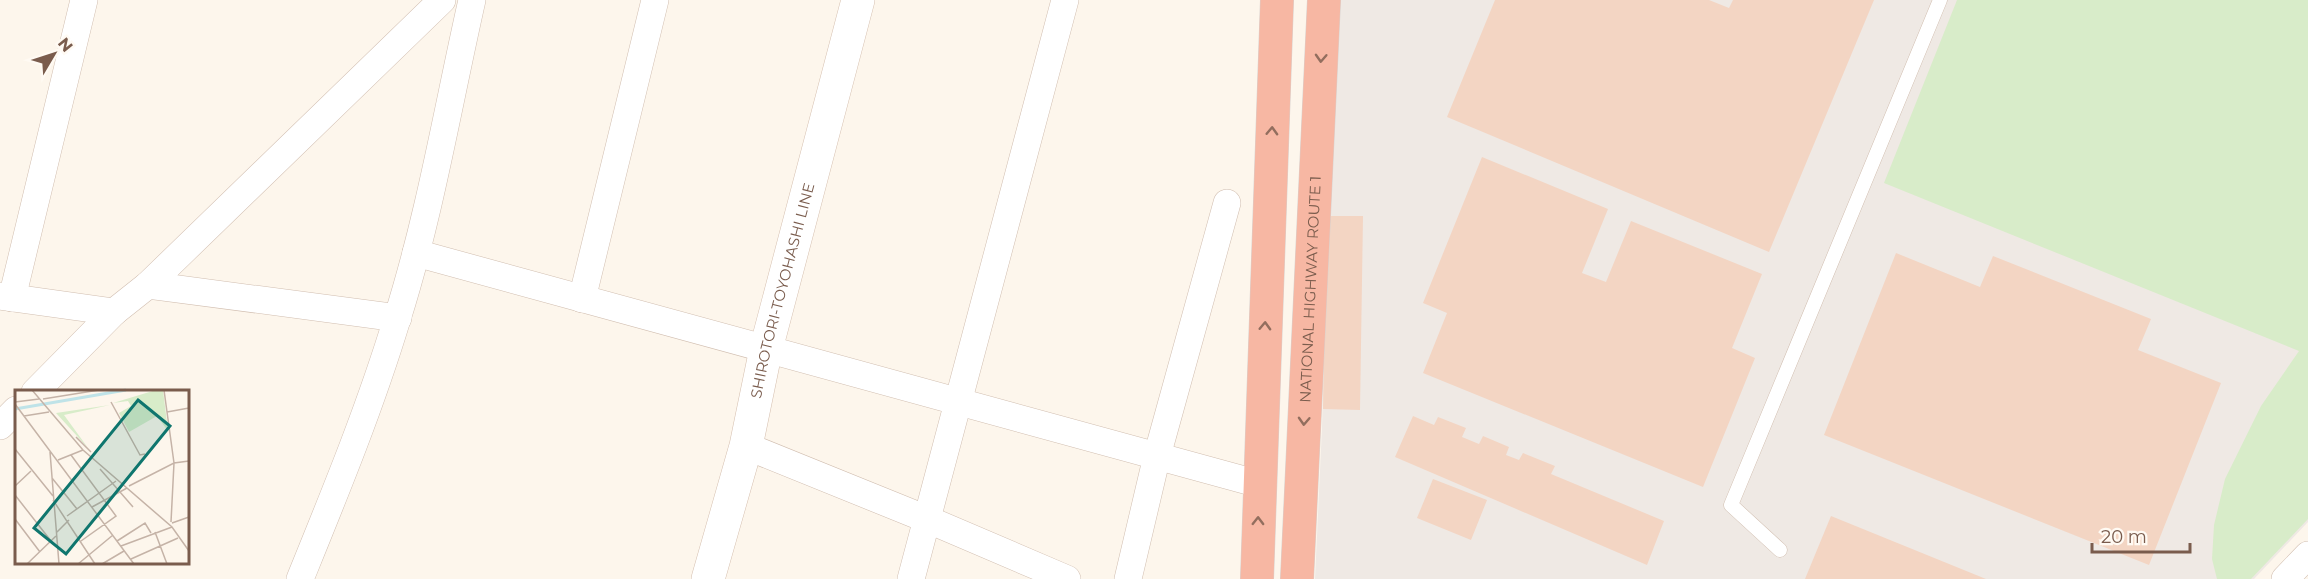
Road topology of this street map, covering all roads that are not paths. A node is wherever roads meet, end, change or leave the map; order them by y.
1 (84, 0) edge
2 (442, 0) edge
3 (472, 0) edge
4 (655, 0) edge
5 (858, 0) edge
6 (1065, 0) edge
7 (1276, 0) edge
8 (1324, 0) edge
9 (1940, 0) edge
10 (1227, 203) dead end
11 (416, 253) junction
12 (148, 285) junction
13 (6, 297) edge
14 (582, 299) junction
15 (114, 312) junction
16 (398, 318) junction
17 (766, 349) junction
18 (37, 390) edge
19 (959, 402) junction
20 (15, 411) edge
21 (0, 426) edge
22 (746, 446) junction
23 (1157, 456) junction
24 (1259, 484) junction
25 (929, 520) junction
26 (1780, 550) dead end
27 (2308, 555) edge
28 (300, 579) edge
29 (708, 579) edge
30 (911, 579) edge
31 (1067, 579) edge
32 (1128, 579) edge
33 (1257, 579) edge
34 (1297, 579) edge
35 (2285, 579) edge

1 - 13 street
2 - 12 street
3 - 11 street
4 - 14 street
5 - 17 main road, SHIROTORI-TOYOHASHI LINE
6 - 19 street
24 -> 7 highway
8 -> 34 highway, NATIONAL HIGHWAY ROUTE 1
9 - 26 lane
10 - 23 street
11 - 14 street
11 - 16 street
12 - 15 street
12 - 16 street
13 - 15 street
14 - 17 street
15 - 18 street
16 - 28 street
17 - 19 street
17 - 22 main road, SHIROTORI-TOYOHASHI LINE
19 - 23 street
19 - 25 street
20 - 21 street
22 - 25 street
22 - 29 main road, SHIROTORI-TOYOHASHI LINE
23 - 24 street
23 - 32 street
33 -> 24 highway
25 - 30 street
25 - 31 street
27 - 35 street

